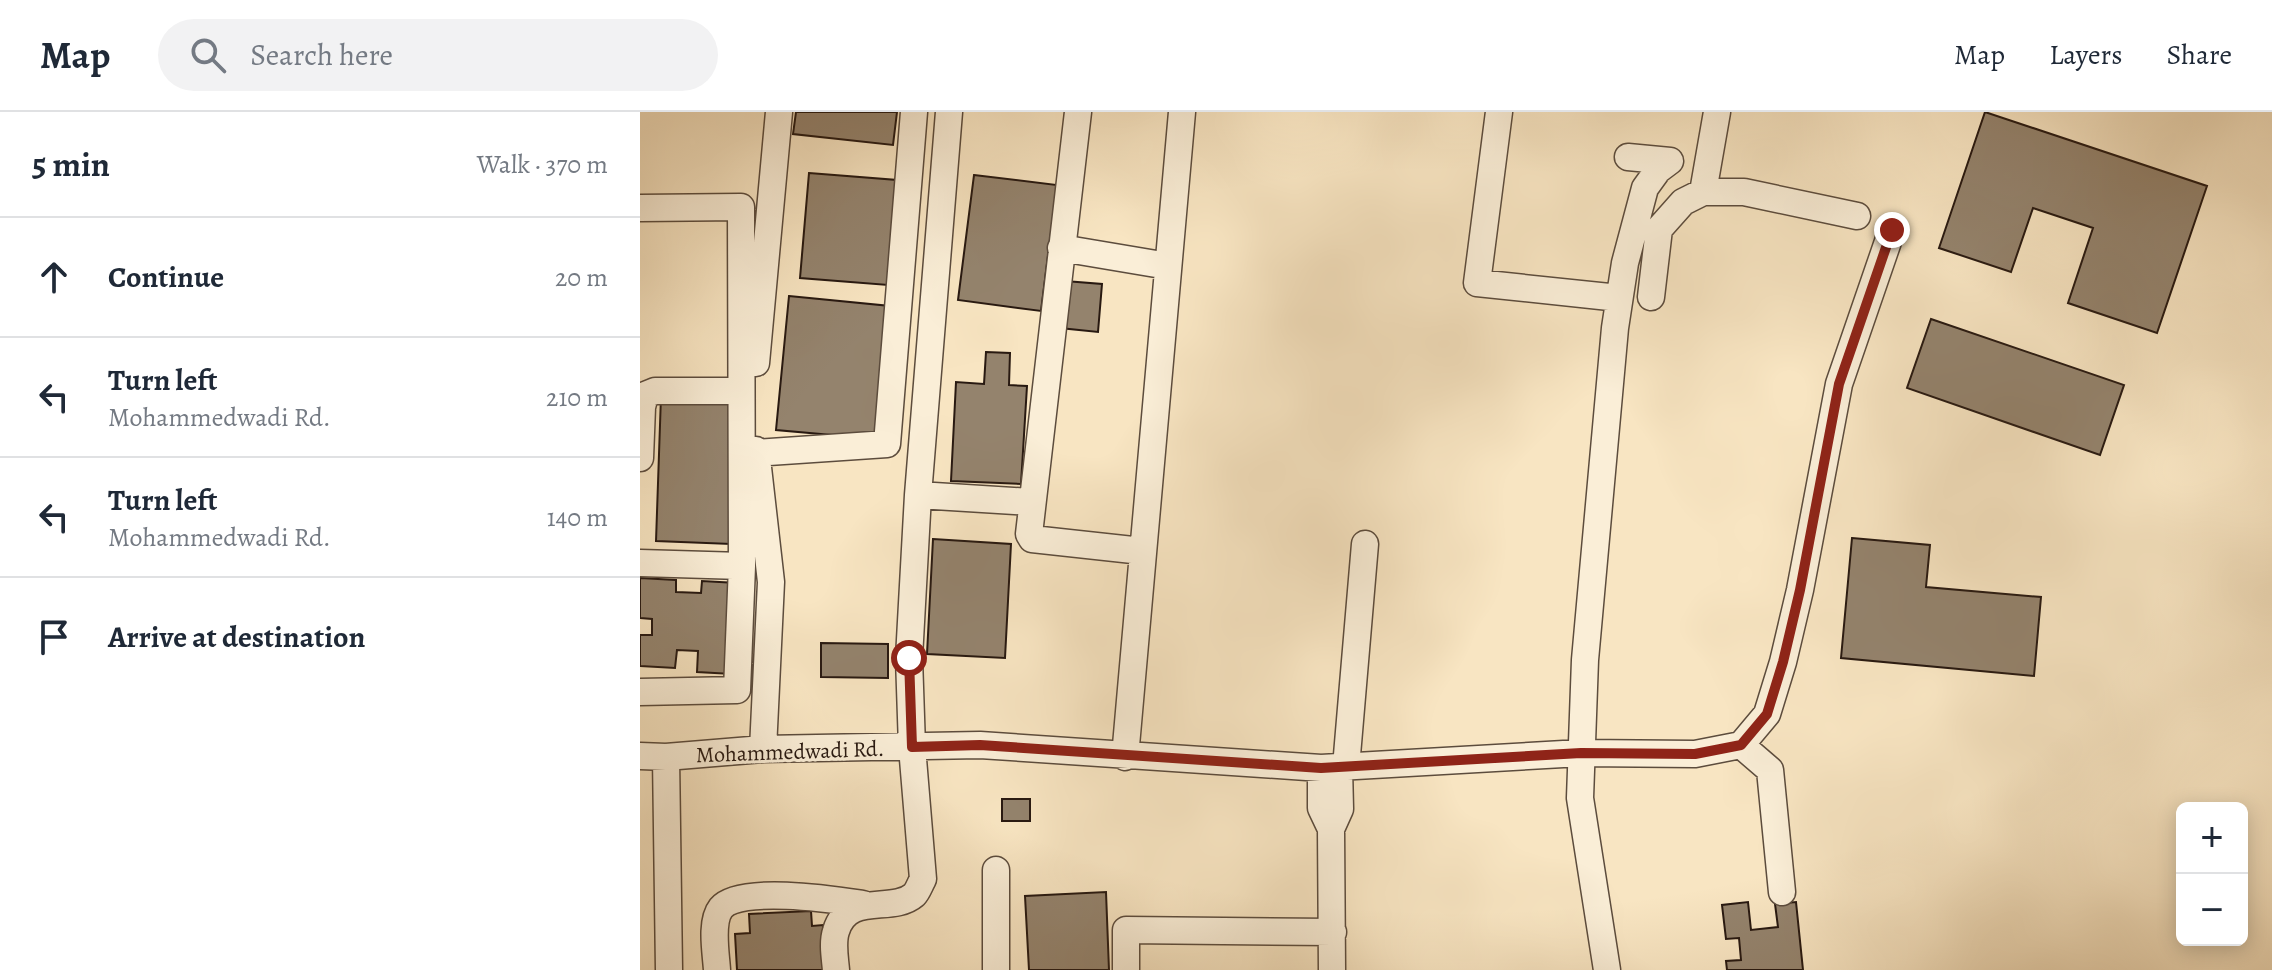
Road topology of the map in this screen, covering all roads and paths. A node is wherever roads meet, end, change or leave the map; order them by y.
1 (779, 112) edge
2 (914, 112) edge
3 (949, 112) edge
4 (1078, 112) edge
5 (1182, 112) edge
6 (1499, 112) edge
7 (1717, 112) edge
8 (1628, 157) dead end
9 (1703, 192) junction
10 (640, 208) edge
11 (1857, 216) dead end
12 (1892, 230) dead end
13 (1061, 248) junction
14 (1168, 266) junction
15 (1651, 297) dead end
16 (1619, 298) junction
17 (740, 391) junction
18 (756, 453) junction
19 (640, 458) edge
20 (918, 495) junction
21 (1031, 502) junction
22 (1365, 544) dead end
23 (1142, 551) junction
24 (640, 563) edge
25 (742, 566) junction
26 (640, 692) edge
27 (1741, 745) junction
28 (912, 747) junction
29 (763, 749) junction
30 (1581, 753) junction
31 (653, 757) edge
32 (1125, 757) junction
33 (1335, 767) junction
34 (996, 870) dead end
35 (1782, 892) dead end
36 (863, 904) junction
37 (1333, 932) junction
38 (669, 970) edge
39 (717, 970) edge
40 (836, 970) edge
41 (996, 970) edge
42 (1126, 970) edge
43 (1332, 970) edge
44 (1607, 970) edge

1 - 18 street
2 - 18 street
3 - 20 street
4 - 13 street
5 - 14 street
6 - 16 street
7 - 9 street
8 - 16 street
9 - 11 street
9 - 15 street
10 - 17 street
12 - 27 street
13 - 14 street
13 - 21 street
14 - 23 street
16 - 30 street
17 - 19 street
17 - 25 street
18 - 29 street
20 - 21 street
20 - 28 street
21 - 23 street
22 - 33 street
23 - 32 street
24 - 25 street
25 - 26 street
27 - 30 street, Mohammedwadi Rd.
27 - 35 street
28 - 29 street, Mohammedwadi Rd.
28 - 32 street, Mohammedwadi Rd.
28 - 36 street
29 - 31 street, Mohammedwadi Rd.
30 - 33 street, Mohammedwadi Rd.
30 - 44 street
31 - 38 street
32 - 33 street, Mohammedwadi Rd.
33 - 37 street
34 - 41 street
36 - 39 street
36 - 40 street
37 - 42 street
37 - 43 street

